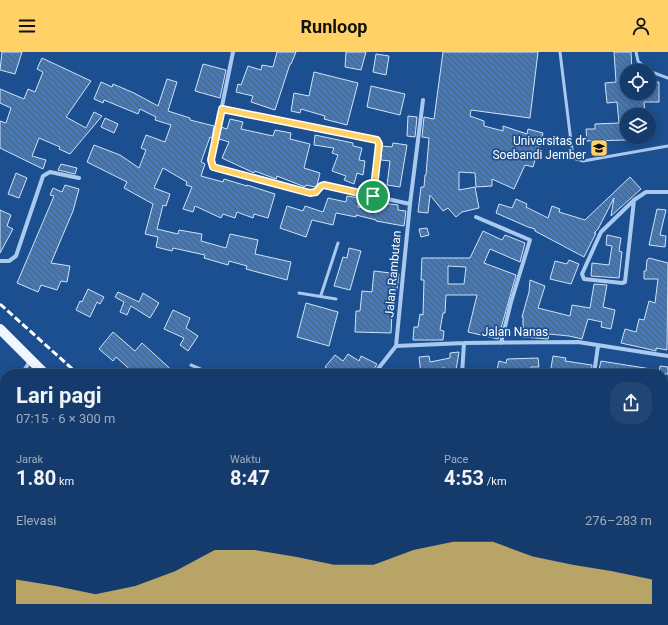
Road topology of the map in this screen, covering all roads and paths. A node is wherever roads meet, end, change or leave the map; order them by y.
1 (234, 52) edge
2 (560, 52) edge
3 (636, 52) edge
4 (641, 64) edge
5 (656, 74) edge
6 (668, 78) edge
7 (423, 100) dead end
8 (222, 109) junction
9 (668, 146) edge
10 (79, 178) dead end
11 (668, 192) edge
12 (373, 196) junction
13 (634, 200) junction
14 (410, 204) junction
15 (476, 217) dead end
16 (338, 243) dead end
17 (0, 261) edge
18 (298, 293) dead end
19 (321, 295) junction
20 (336, 298) dead end
21 (0, 329) edge
22 (464, 343) junction
23 (502, 343) junction
24 (396, 346) junction
25 (598, 346) junction
26 (668, 356) edge
27 (31, 359) junction
28 (191, 365) dead end
29 (25, 369) edge
30 (40, 369) edge
31 (200, 369) edge
32 (378, 369) edge
33 (462, 369) edge
34 (595, 369) edge

1 - 8 street
2 - 9 lane
3 - 4 lane
5 - 6 lane
7 - 14 street, Jalan Rambutan
8 - 12 street
8 - 12 street
10 - 17 street
11 - 13 street
12 - 14 street
13 - 13 street
14 - 24 street, Jalan Rambutan
15 - 23 street
16 - 19 lane
18 - 19 lane
19 - 20 lane
21 - 27 main road
22 - 23 street, Jalan Nanas
22 - 24 street, Jalan Nanas
22 - 33 street
23 - 25 street, Jalan Nanas
24 - 32 street
25 - 26 street, Jalan Nanas
25 - 34 street
27 - 29 street
27 - 30 main road
28 - 31 lane

